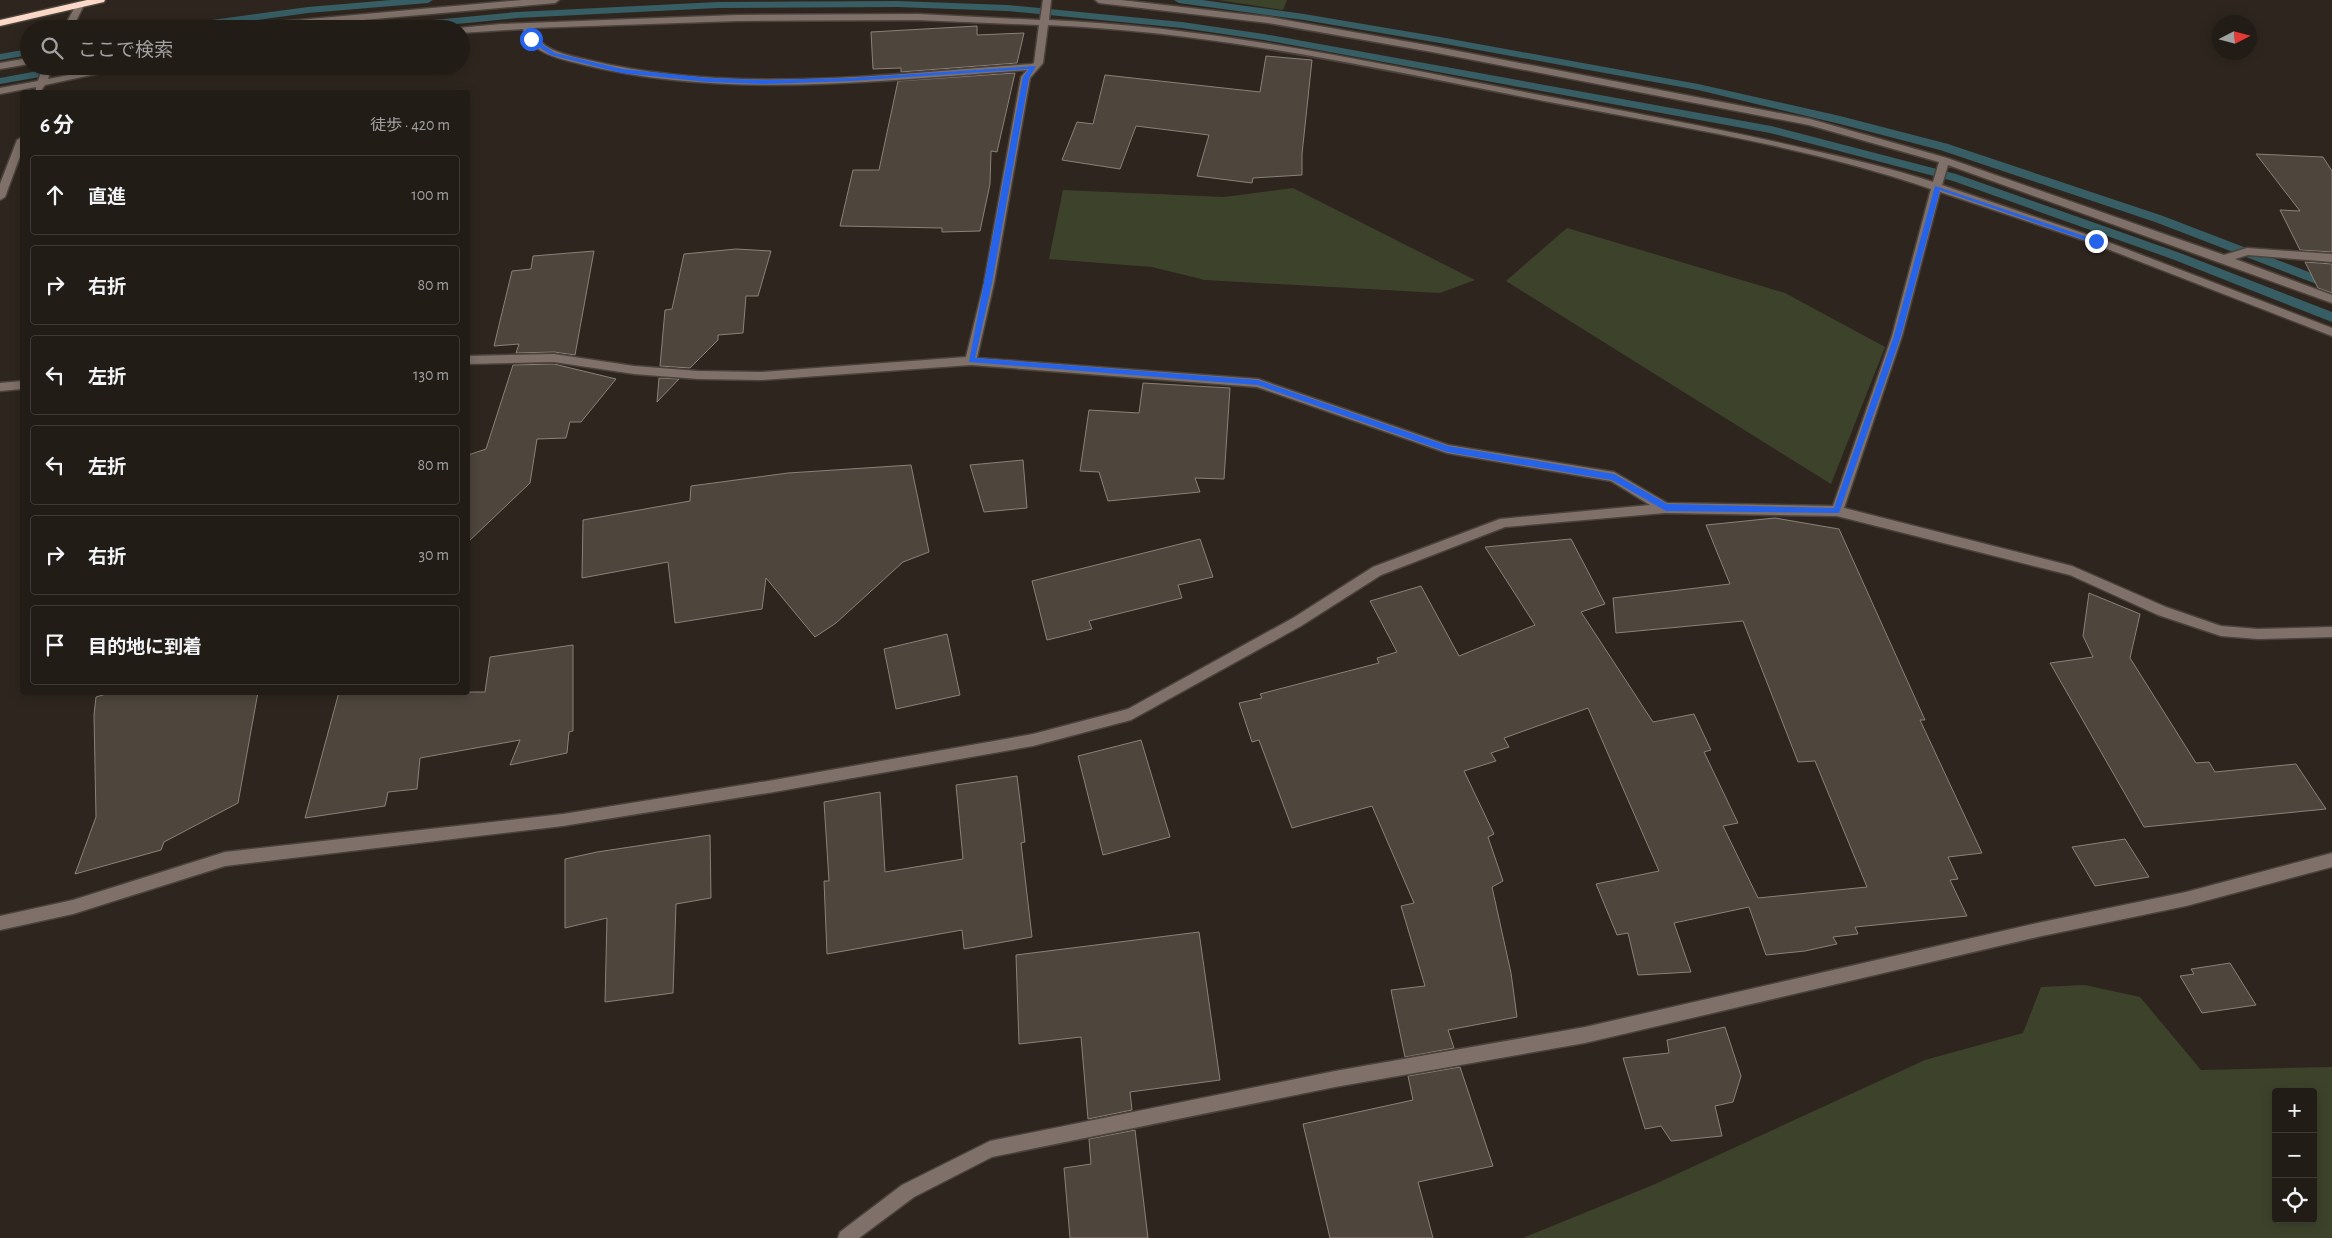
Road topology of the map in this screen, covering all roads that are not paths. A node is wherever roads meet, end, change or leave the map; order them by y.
1 (100, 0) edge
2 (555, 0) edge
3 (1099, 0) edge
4 (1047, 2) edge
5 (80, 5) junction
6 (72, 20) edge
7 (324, 20) edge
8 (1044, 20) junction
9 (0, 23) edge
10 (527, 26) junction
11 (470, 29) edge
12 (20, 63) edge
13 (0, 66) edge
14 (1034, 67) junction
15 (87, 75) edge
16 (40, 85) edge
17 (0, 91) edge
18 (20, 145) edge
19 (1943, 163) junction
20 (1938, 184) junction
21 (0, 197) edge
22 (2229, 257) junction
23 (2332, 258) edge
24 (2332, 299) edge
25 (2332, 332) edge
26 (470, 360) edge
27 (971, 361) junction
28 (20, 385) edge
29 (0, 387) edge
30 (1666, 508) junction
31 (1837, 511) junction
32 (2332, 632) edge
33 (2332, 860) edge
34 (0, 923) edge
35 (846, 1238) edge

1 - 5 highway
2 - 7 street
3 - 19 street
4 - 8 street
5 - 6 street
5 - 9 highway
8 - 10 street
8 - 14 street
8 - 20 street
10 - 11 street
10 - 14 street
12 - 13 street
14 - 27 street
15 - 16 street
16 - 17 street
18 - 21 street
19 - 20 street
19 - 22 street
20 - 25 street
20 - 31 street
22 - 23 street
22 - 24 street
26 - 27 street
27 - 30 street
28 - 29 street
30 - 31 street
30 - 34 street
31 - 32 street
33 - 35 street

